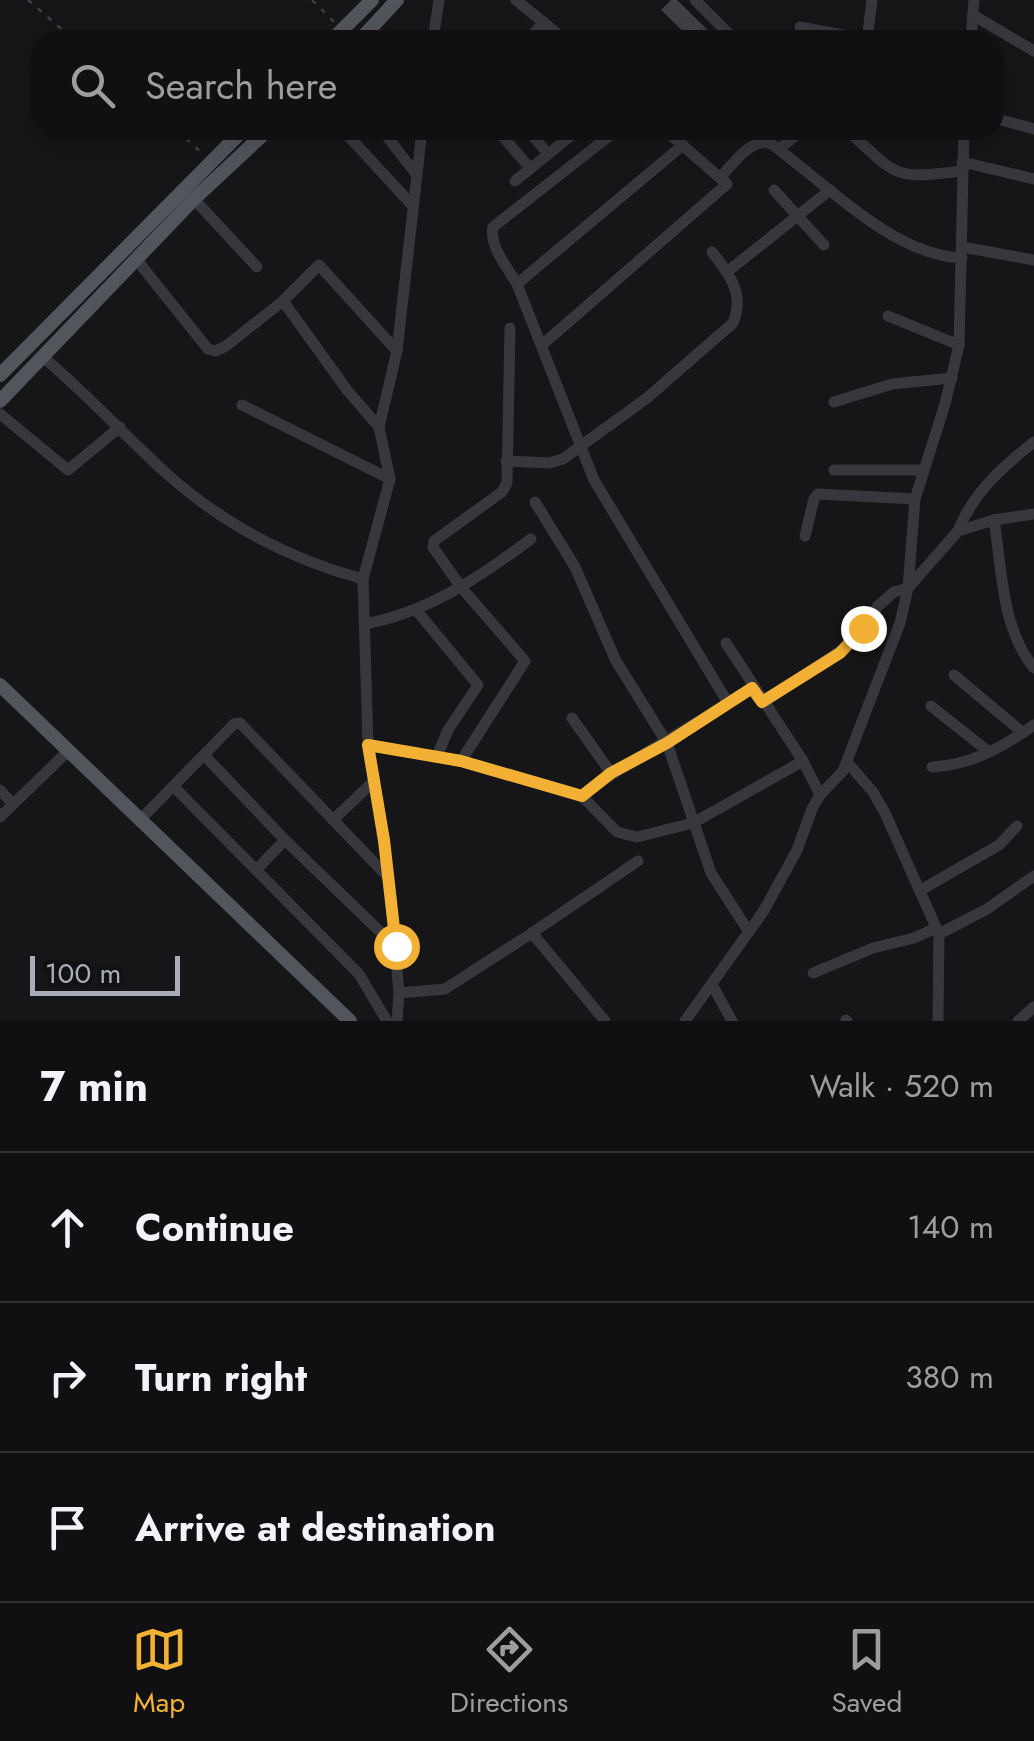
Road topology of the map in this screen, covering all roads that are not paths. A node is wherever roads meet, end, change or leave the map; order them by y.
1 (372, 0) edge
2 (397, 0) edge
3 (439, 0) edge
4 (516, 0) edge
5 (695, 0) edge
6 (872, 0) edge
7 (974, 0) edge
8 (972, 16) junction
9 (544, 22) junction
10 (800, 27) dead end
11 (343, 30) edge
12 (369, 30) edge
13 (435, 30) edge
14 (537, 30) edge
15 (553, 30) edge
16 (725, 30) edge
17 (816, 30) edge
18 (869, 30) edge
19 (971, 30) edge
20 (997, 30) edge
21 (1004, 34) edge
22 (1034, 51) edge
23 (1004, 121) edge
24 (1034, 129) edge
25 (233, 140) edge
26 (257, 140) edge
27 (352, 140) edge
28 (390, 140) edge
29 (421, 140) edge
30 (506, 140) edge
31 (536, 140) edge
32 (564, 140) edge
33 (604, 140) edge
34 (677, 140) edge
35 (790, 140) edge
36 (858, 140) edge
37 (963, 140) edge
38 (683, 145) junction
39 (779, 149) junction
40 (548, 154) junction
41 (962, 167) junction
42 (530, 168) junction
43 (416, 174) junction
44 (720, 178) junction
45 (1034, 179) edge
46 (515, 181) dead end
47 (774, 190) dead end
48 (830, 190) junction
49 (194, 199) junction
50 (411, 204) junction
51 (798, 216) junction
52 (824, 246) dead end
53 (712, 252) dead end
54 (962, 253) junction
55 (136, 259) junction
56 (1034, 260) edge
57 (257, 267) dead end
58 (727, 272) junction
59 (517, 284) junction
60 (283, 301) junction
61 (888, 316) dead end
62 (510, 328) dead end
63 (542, 345) junction
64 (959, 345) junction
65 (397, 351) junction
66 (44, 357) junction
67 (0, 375) edge
68 (952, 378) junction
69 (0, 402) edge
70 (834, 402) dead end
71 (242, 405) dead end
72 (0, 414) edge
73 (120, 427) junction
74 (379, 427) junction
75 (1034, 442) edge
76 (580, 447) junction
77 (506, 461) junction
78 (834, 470) dead end
79 (924, 470) junction
80 (390, 479) junction
81 (915, 498) junction
82 (535, 502) dead end
83 (1034, 514) edge
84 (994, 520) junction
85 (958, 531) junction
86 (805, 536) dead end
87 (530, 540) dead end
88 (363, 578) junction
89 (460, 586) junction
90 (908, 588) junction
91 (417, 611) junction
92 (364, 624) junction
93 (726, 642) dead end
94 (1034, 668) edge
95 (954, 675) dead end
96 (0, 684) edge
97 (752, 688) junction
98 (731, 701) junction
99 (762, 702) junction
100 (931, 706) dead end
101 (572, 718) dead end
102 (1028, 729) edge
103 (667, 743) junction
104 (368, 745) junction
105 (68, 752) junction
106 (989, 752) junction
107 (205, 756) junction
108 (437, 756) junction
109 (461, 761) junction
110 (803, 761) junction
111 (848, 762) junction
112 (932, 767) dead end
113 (611, 773) junction
114 (374, 781) junction
115 (174, 788) junction
116 (0, 790) edge
117 (820, 795) junction
118 (582, 796) junction
119 (12, 802) junction
120 (0, 817) edge
121 (140, 820) junction
122 (334, 820) junction
123 (693, 823) junction
124 (1018, 826) dead end
125 (285, 840) junction
126 (638, 861) dead end
127 (257, 869) junction
128 (1034, 876) edge
129 (389, 878) junction
130 (921, 890) junction
131 (938, 931) junction
132 (749, 932) junction
133 (532, 933) junction
134 (396, 946) junction
135 (813, 973) dead end
136 (714, 986) junction
137 (399, 993) junction
138 (1034, 1008) edge
139 (350, 1021) edge
140 (386, 1021) edge
141 (398, 1021) edge
142 (604, 1021) edge
143 (685, 1021) edge
144 (732, 1021) edge
145 (938, 1021) edge
146 (1018, 1021) edge

1 - 11 main road
2 - 12 main road
3 - 13 street
4 - 9 street
5 - 16 street
6 - 18 street
7 - 8 street
8 - 19 street
8 - 20 street
9 - 14 street
9 - 15 street
10 - 17 street
21 - 22 street
23 - 24 street
25 - 67 main road
26 - 49 main road
27 - 50 street
28 - 43 street
29 - 43 street
30 - 42 street
31 - 40 street
32 - 40 street
33 - 59 street
34 - 38 street
35 - 39 street
36 - 41 street
37 - 41 street
38 - 44 street
38 - 59 street
39 - 44 street
39 - 48 street
40 - 42 street
41 - 45 street
41 - 54 street
42 - 46 street
43 - 50 street
44 - 63 street
47 - 51 street
48 - 51 street
48 - 54 street
49 - 55 main road
49 - 57 street
50 - 65 street
51 - 52 street
51 - 58 street
53 - 58 street
54 - 56 street
54 - 64 street
55 - 60 street
55 - 66 main road
58 - 76 street
59 - 63 street
60 - 65 street
60 - 74 street
61 - 64 street
62 - 77 street
63 - 76 street
64 - 68 street
65 - 74 street
66 - 69 main road
66 - 73 street
68 - 70 street
68 - 79 street
71 - 80 street
72 - 73 street
73 - 88 street
74 - 80 street
75 - 85 street
76 - 77 street
76 - 98 street
77 - 89 street
78 - 79 street
79 - 81 street
80 - 88 street
81 - 86 street
81 - 90 street
82 - 103 street
83 - 84 street
84 - 85 street
84 - 94 street
85 - 90 street
87 - 89 street
88 - 92 street
89 - 91 street
89 - 109 street
90 - 99 street
90 - 111 street
91 - 92 street
91 - 108 street
92 - 104 street
93 - 97 street
95 - 102 street
96 - 105 main road
97 - 98 street
97 - 99 street
98 - 103 street
99 - 110 street
100 - 106 street
101 - 113 street
102 - 106 street
103 - 113 street
103 - 123 street
104 - 108 street
104 - 114 street
105 - 119 street
105 - 121 main road
106 - 112 street
107 - 115 street
107 - 122 street
107 - 125 street
108 - 109 street
109 - 118 street
110 - 117 street
110 - 123 street
111 - 117 street
111 - 130 street
113 - 118 street
114 - 122 street
114 - 129 street
115 - 121 street
115 - 127 street
116 - 119 street
117 - 132 street
118 - 123 street
119 - 120 street
121 - 139 main road
122 - 129 street
123 - 132 street
124 - 130 street
125 - 127 street
125 - 134 street
126 - 133 street
127 - 140 street
128 - 131 street
129 - 134 street
130 - 131 street
131 - 135 street
131 - 145 street
132 - 136 street
133 - 137 street
133 - 142 street
134 - 137 street
136 - 143 street
136 - 144 street
137 - 141 street
138 - 146 street

